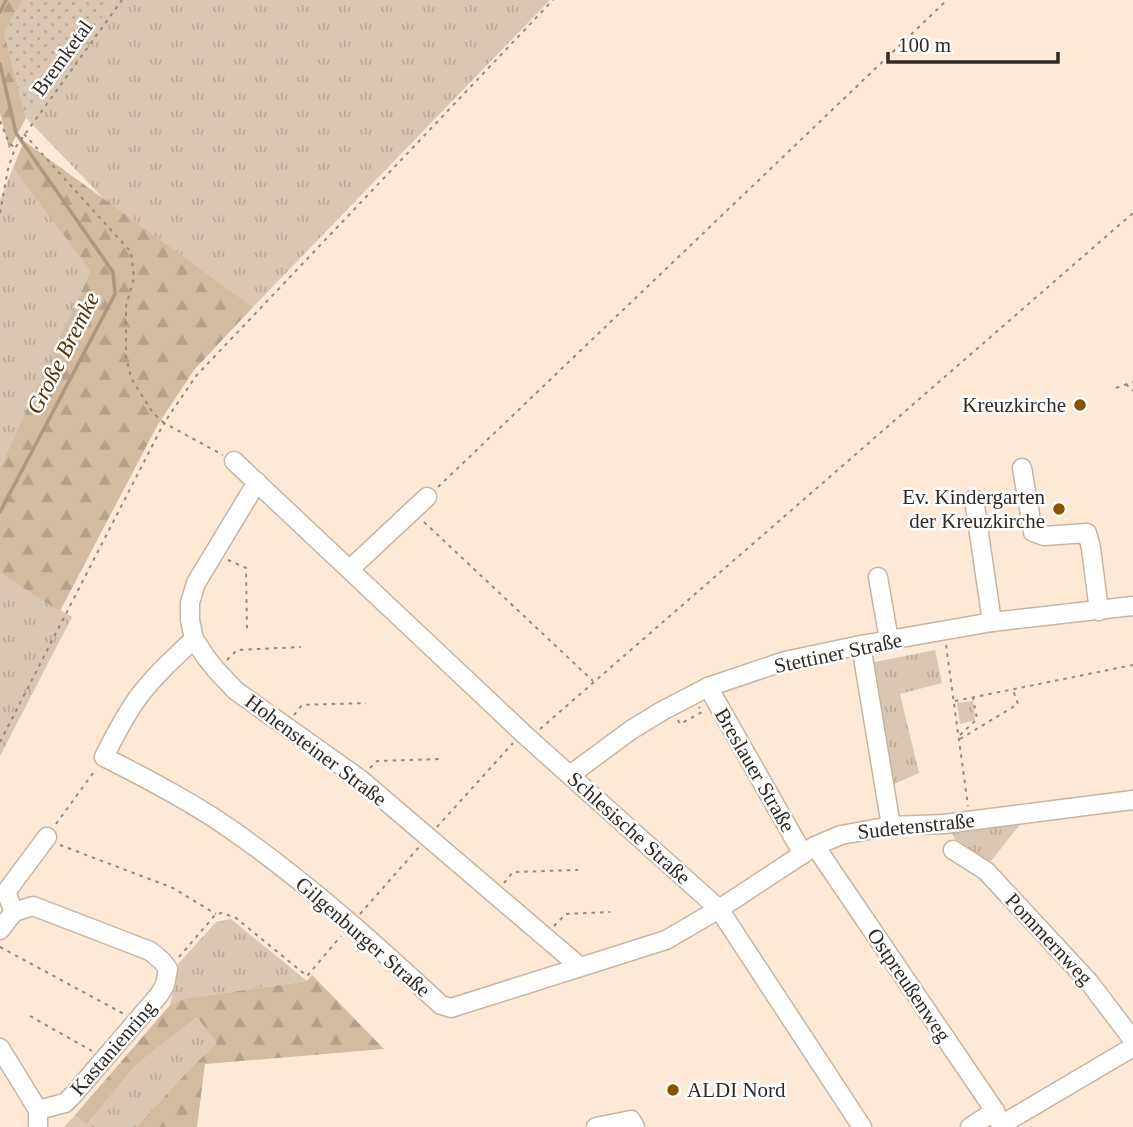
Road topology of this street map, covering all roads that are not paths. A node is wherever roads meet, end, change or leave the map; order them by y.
1 (234, 461) road end
2 (1022, 468) dead end
3 (257, 482) junction
4 (427, 497) road end
5 (974, 499) dead end
6 (350, 569) junction
7 (878, 577) dead end
8 (1133, 606) edge
9 (1099, 611) junction
10 (992, 622) junction
11 (194, 639) junction
12 (889, 640) junction
13 (861, 645) junction
14 (708, 687) junction
15 (570, 775) junction
16 (1133, 800) edge
17 (891, 826) junction
18 (46, 838) road end
19 (809, 850) junction
20 (953, 850) dead end
21 (719, 909) junction
22 (14, 912) junction
23 (0, 930) edge
24 (579, 967) junction
25 (1133, 1040) edge
26 (1133, 1047) edge
27 (0, 1048) edge
28 (38, 1119) edge
29 (999, 1121) edge
30 (596, 1127) edge
31 (635, 1127) edge
32 (862, 1127) edge
33 (970, 1127) edge

1 - 3 street, Schlesische Straße
2 - 9 street
3 - 6 street, Schlesische Straße
3 - 11 street, Hohensteiner Straße
4 - 6 street
5 - 10 street
6 - 15 street, Schlesische Straße
7 - 12 street
8 - 9 street, Stettiner Straße
9 - 10 street, Stettiner Straße
10 - 12 street, Stettiner Straße
11 - 24 street, Hohensteiner Straße
11 - 24 street, Gilgenburger Straße
12 - 13 street, Stettiner Straße
13 - 14 street, Stettiner Straße
13 - 17 street
14 - 15 street, Stettiner Straße
14 - 19 street, Breslauer Straße
15 - 21 street, Schlesische Straße
16 - 17 street, Sudetenstraße
17 - 19 street, Sudetenstraße
18 - 22 street
19 - 21 street, Sudetenstraße
19 - 29 street, Ostpreußenweg
20 - 25 street, Pommernweg
21 - 24 street, Gilgenburger Straße
21 - 32 street, Schlesische Straße
22 - 23 street
22 - 28 street, Kastanienring
26 - 29 street
27 - 28 street, Kastanienring
29 - 33 street
30 - 31 street

